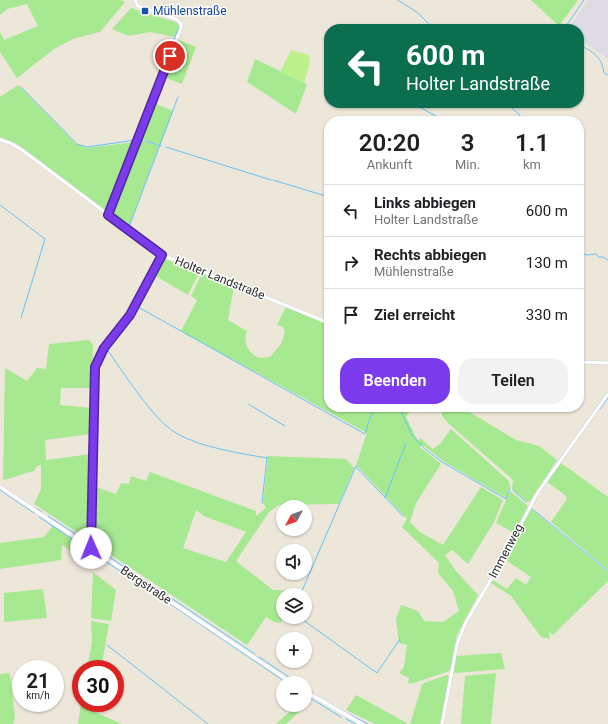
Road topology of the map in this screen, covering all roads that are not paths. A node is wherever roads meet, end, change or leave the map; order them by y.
1 (134, 0) edge
2 (0, 140) edge
3 (108, 215) junction
4 (162, 255) junction
5 (324, 320) edge
6 (584, 362) edge
7 (608, 363) edge
8 (608, 394) edge
9 (0, 487) edge
10 (91, 548) junction
11 (282, 676) edge
12 (312, 695) edge
13 (362, 724) edge
14 (442, 724) edge

1 - 3 street
2 - 3 street, Holter Landstraße
3 - 4 street, Holter Landstraße
4 - 5 street, Holter Landstraße
4 - 10 street
6 - 7 street
8 - 14 street, Immenweg
9 - 10 street, Bergstraße
10 - 11 street, Bergstraße
12 - 13 street

